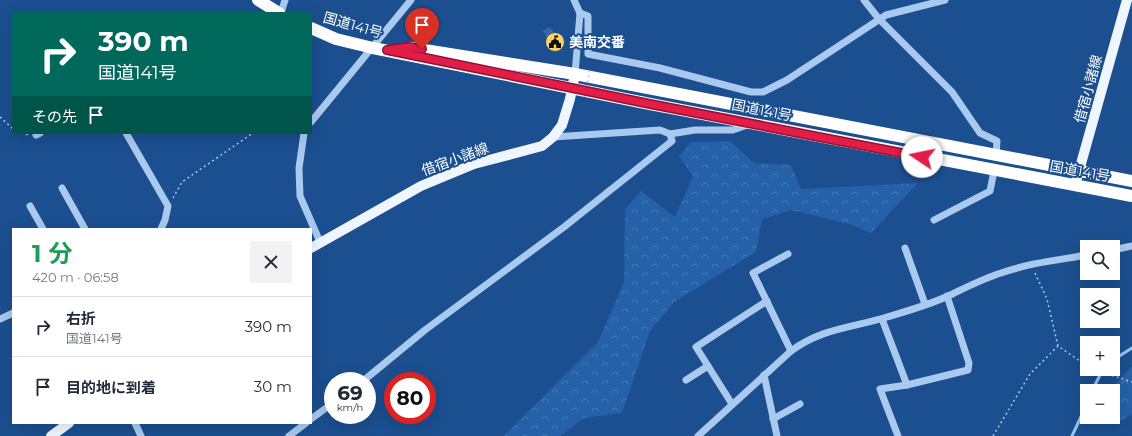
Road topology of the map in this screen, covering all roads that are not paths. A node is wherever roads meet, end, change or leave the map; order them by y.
1 (258, 0) edge
2 (284, 0) edge
3 (411, 0) edge
4 (574, 0) edge
5 (864, 0) edge
6 (945, 0) edge
7 (1127, 0) edge
8 (278, 12) edge
9 (280, 12) edge
10 (580, 13) junction
11 (879, 19) junction
12 (312, 28) edge
13 (373, 48) junction
14 (387, 50) junction
15 (574, 74) junction
16 (572, 87) junction
17 (312, 121) edge
18 (751, 124) junction
19 (127, 134) edge
20 (304, 134) edge
21 (670, 134) junction
22 (553, 137) junction
23 (996, 156) junction
24 (994, 171) junction
25 (1079, 172) junction
26 (1132, 181) edge
27 (1074, 185) junction
28 (62, 188) dead end
29 (1132, 196) edge
30 (30, 206) dead end
31 (934, 220) dead end
32 (42, 228) edge
33 (83, 228) edge
34 (161, 228) edge
35 (310, 228) edge
36 (312, 235) edge
37 (315, 245) edge
38 (1132, 246) edge
39 (905, 248) dead end
40 (1120, 249) edge
41 (788, 254) dead end
42 (1080, 256) edge
43 (947, 296) junction
44 (767, 300) junction
45 (925, 304) junction
46 (12, 313) edge
47 (1, 316) edge
48 (882, 318) junction
49 (791, 351) junction
50 (708, 366) junction
51 (374, 372) edge
52 (764, 375) junction
53 (686, 380) dead end
54 (907, 385) junction
55 (732, 404) junction
56 (800, 404) dead end
57 (324, 410) edge
58 (312, 418) edge
59 (773, 419) junction
60 (68, 424) edge
61 (135, 424) edge
62 (305, 424) edge
63 (702, 435) edge
64 (51, 436) edge
65 (141, 436) edge
66 (289, 436) edge
67 (777, 436) edge
68 (898, 436) edge

1 - 8 highway, bridge
2 - 9 street
3 - 13 street
4 - 10 street
5 - 11 street
6 - 11 street
7 - 25 main road, 借宿小諸線
10 - 11 street
10 - 15 street
11 - 23 street
12 - 13 highway, 国道141号
13 - 14 highway, 国道141号
13 - 17 street
14 - 15 highway, 国道141号
14 - 16 highway, 国道141号
15 - 16 main road, 借宿小諸線
15 - 23 highway, 国道141号
16 - 18 highway, 国道141号
16 - 22 main road, 借宿小諸線
18 - 21 street
18 - 24 highway, 国道141号
19 - 34 street
20 - 35 street
21 - 22 street
21 - 51 street
22 - 37 main road, 借宿小諸線
23 - 25 highway, 国道141号
24 - 27 highway, 国道141号
24 - 31 street
25 - 26 highway, 国道141号
25 - 27 main road, 借宿小諸線
27 - 29 highway, 国道141号
28 - 33 street
30 - 32 street
36 - 37 street
38 - 40 street
39 - 45 street
41 - 44 street
42 - 43 street
43 - 45 street
43 - 54 street
44 - 49 street
44 - 50 street
45 - 48 street
46 - 47 street
48 - 49 street
48 - 54 street
49 - 52 street
50 - 53 street
50 - 55 street
52 - 55 street
52 - 59 street
54 - 68 street
55 - 63 street
56 - 59 street
57 - 58 street
59 - 67 street
60 - 64 main road
61 - 65 street
62 - 66 street

